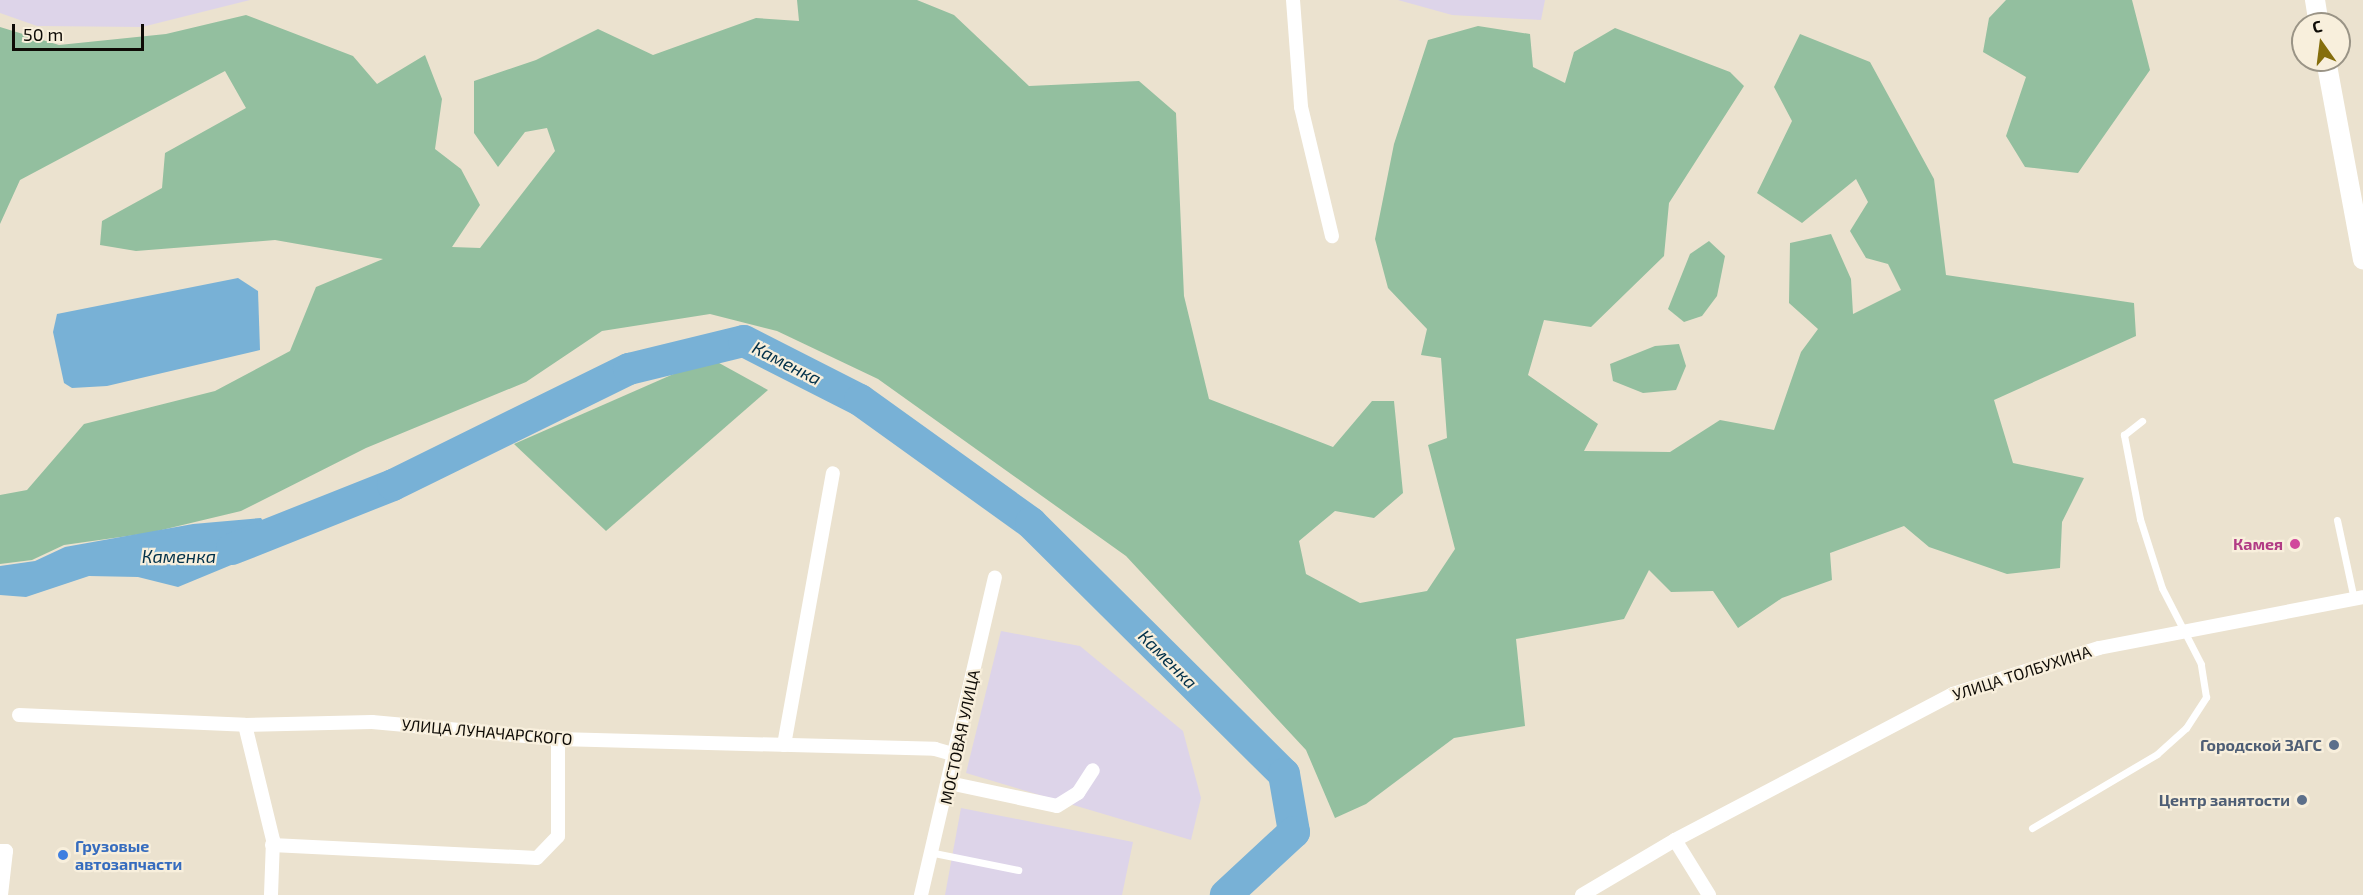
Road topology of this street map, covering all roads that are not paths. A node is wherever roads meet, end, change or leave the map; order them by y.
1 (1293, 0) edge
2 (2328, 72) edge
3 (1332, 236) dead end
4 (2363, 260) edge
5 (2142, 421) dead end
6 (833, 473) dead end
7 (2337, 520) dead end
8 (995, 577) dead end
9 (2359, 598) edge
10 (2188, 631) junction
11 (19, 715) dead end
12 (245, 724) junction
13 (558, 739) junction
14 (784, 746) junction
15 (956, 755) junction
16 (1093, 770) dead end
17 (949, 783) junction
18 (2032, 828) dead end
19 (1675, 840) junction
20 (272, 846) junction
21 (0, 850) edge
22 (934, 853) junction
23 (1018, 870) dead end
24 (1, 895) edge
25 (271, 895) edge
26 (921, 895) edge
27 (1582, 895) edge
28 (1709, 895) edge

1 - 3 street
2 - 4 main road
5 - 10 lane
6 - 14 street
7 - 9 lane
8 - 15 street, МОСТОВАЯ УЛИЦА
9 - 10 street, УЛИЦА ТОЛБУХИНА
10 - 18 lane
10 - 19 street, УЛИЦА ТОЛБУХИНА
11 - 12 street, УЛИЦА ЛУНАЧАРСКОГО
12 - 13 street, УЛИЦА ЛУНАЧАРСКОГО
12 - 20 street
13 - 14 street, УЛИЦА ЛУНАЧАРСКОГО
13 - 20 street
14 - 15 street, УЛИЦА ЛУНАЧАРСКОГО
15 - 17 street, МОСТОВАЯ УЛИЦА
16 - 17 street
17 - 22 street, МОСТОВАЯ УЛИЦА
19 - 27 street, УЛИЦА ТОЛБУХИНА
19 - 28 street
20 - 25 street
21 - 24 lane
22 - 23 lane
22 - 26 street, МОСТОВАЯ УЛИЦА

